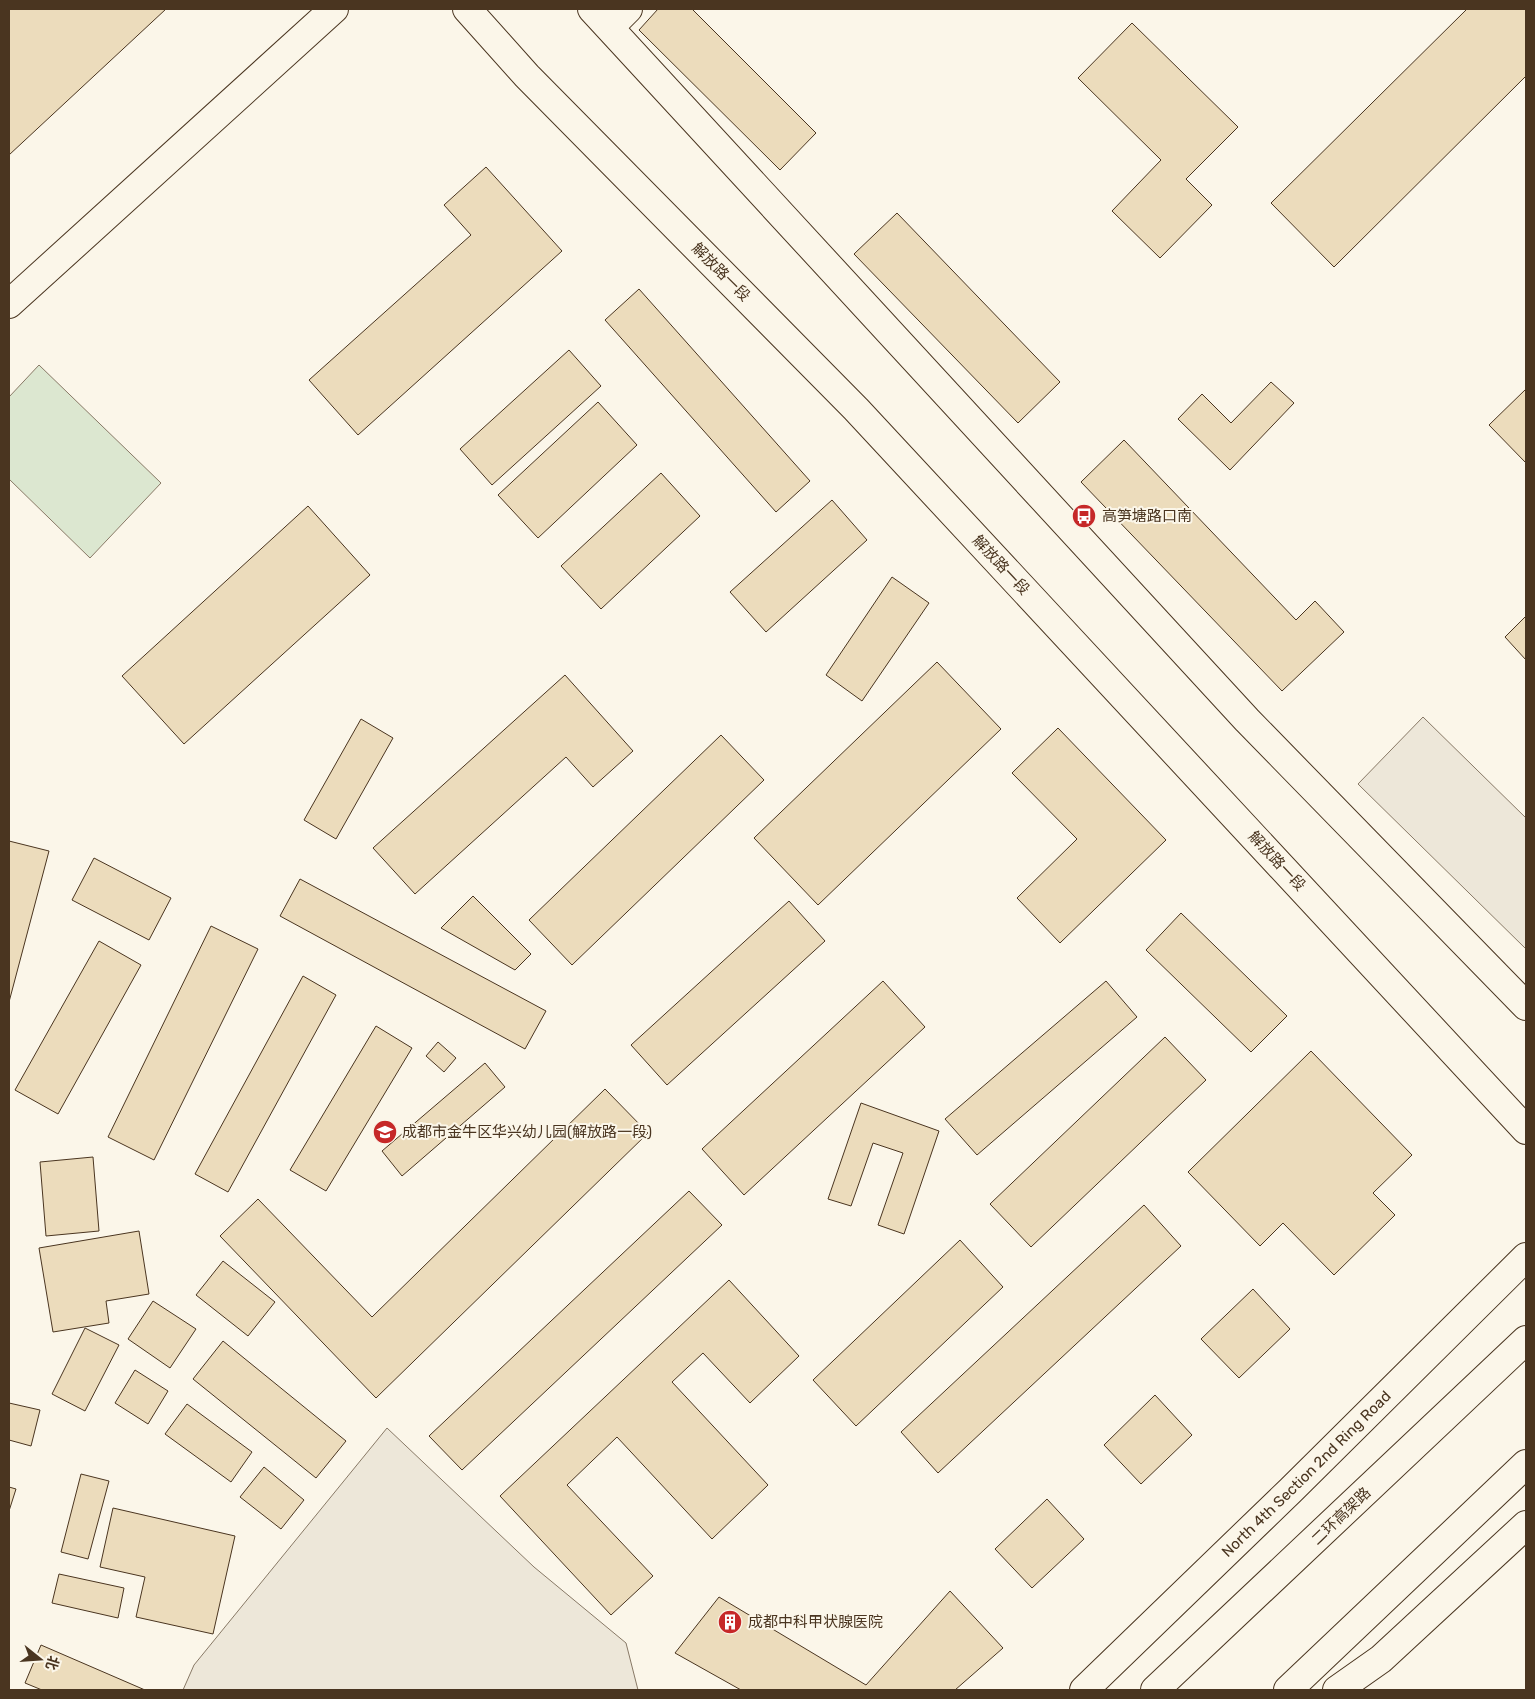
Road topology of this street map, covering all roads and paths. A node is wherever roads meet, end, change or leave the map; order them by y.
1 (334, 9) edge
2 (467, 9) edge
3 (610, 15) edge
4 (9, 304) edge
5 (1526, 1006) edge
6 (1526, 1130) edge
7 (1526, 1257) edge
8 (1526, 1340) edge
9 (1526, 1464) edge
10 (1526, 1509) edge
11 (1526, 1525) edge
12 (1084, 1690) edge
13 (1155, 1690) edge
14 (1288, 1690) edge
15 (1336, 1690) edge

1 - 4 main road
2 - 6 main road, 解放路一段
3 - 5 main road
7 - 12 main road, North 4th Section 2nd Ring Road
8 - 13 main road, 二环高架路
9 - 14 main road
10 - 15 main road
11 - 15 main road

